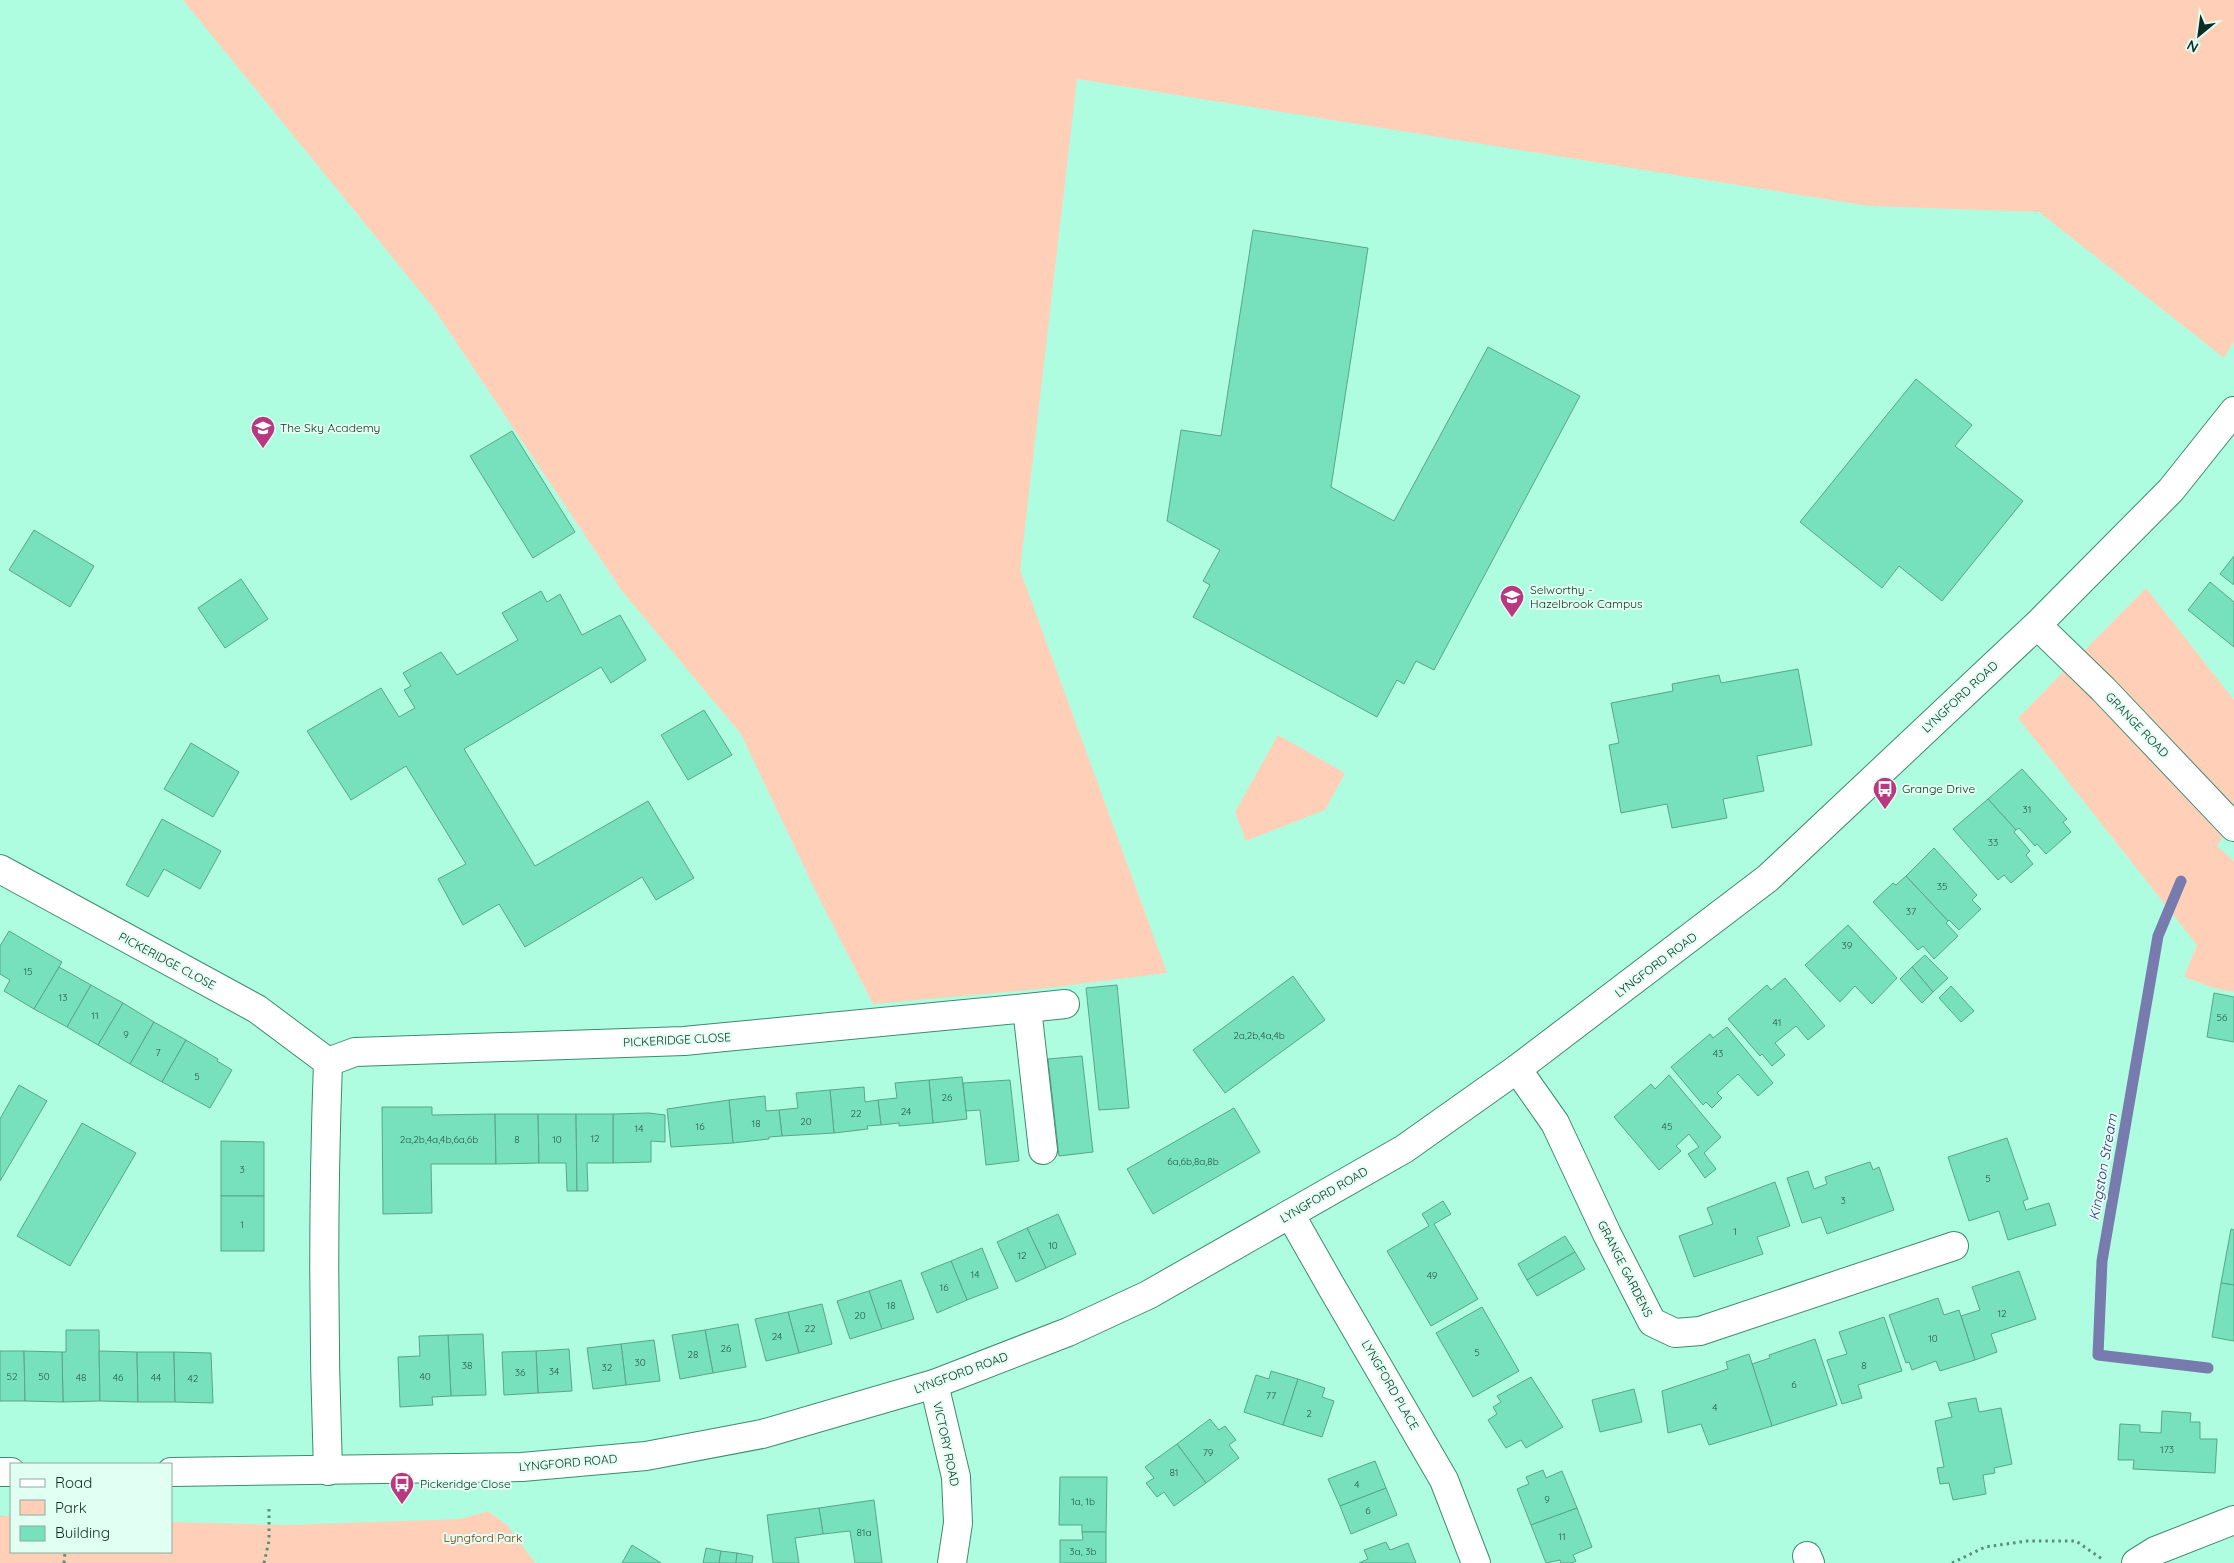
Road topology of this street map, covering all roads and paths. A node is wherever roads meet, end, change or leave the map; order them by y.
1 (2234, 412) edge
2 (2037, 625) junction
3 (2234, 827) edge
4 (0, 870) edge
5 (1065, 1004) dead end
6 (1027, 1008) junction
7 (328, 1062) junction
8 (1517, 1070) junction
9 (1043, 1150) dead end
10 (1290, 1214) junction
11 (1954, 1246) dead end
12 (934, 1384) junction
13 (328, 1471) junction
14 (172, 1472) edge
15 (269, 1472) junction
16 (2234, 1520) edge
17 (264, 1563) edge
18 (952, 1563) edge
19 (1476, 1563) edge
20 (1952, 1563) edge
21 (2109, 1563) edge
22 (2136, 1563) edge

1 - 2 street, LYNGFORD ROAD
2 - 3 street, GRANGE ROAD
2 - 8 street, LYNGFORD ROAD
4 - 7 street, PICKERIDGE CLOSE
5 - 6 street, PICKERIDGE CLOSE
6 - 7 street, PICKERIDGE CLOSE
6 - 9 street
7 - 13 street
8 - 10 street, LYNGFORD ROAD
8 - 11 street, GRANGE GARDENS
10 - 12 street, LYNGFORD ROAD
10 - 19 street, LYNGFORD PLACE
12 - 13 street, LYNGFORD ROAD
12 - 18 street, VICTORY ROAD
13 - 15 street, LYNGFORD ROAD
14 - 15 street, LYNGFORD ROAD
15 - 17 path
16 - 22 street
20 - 21 path

